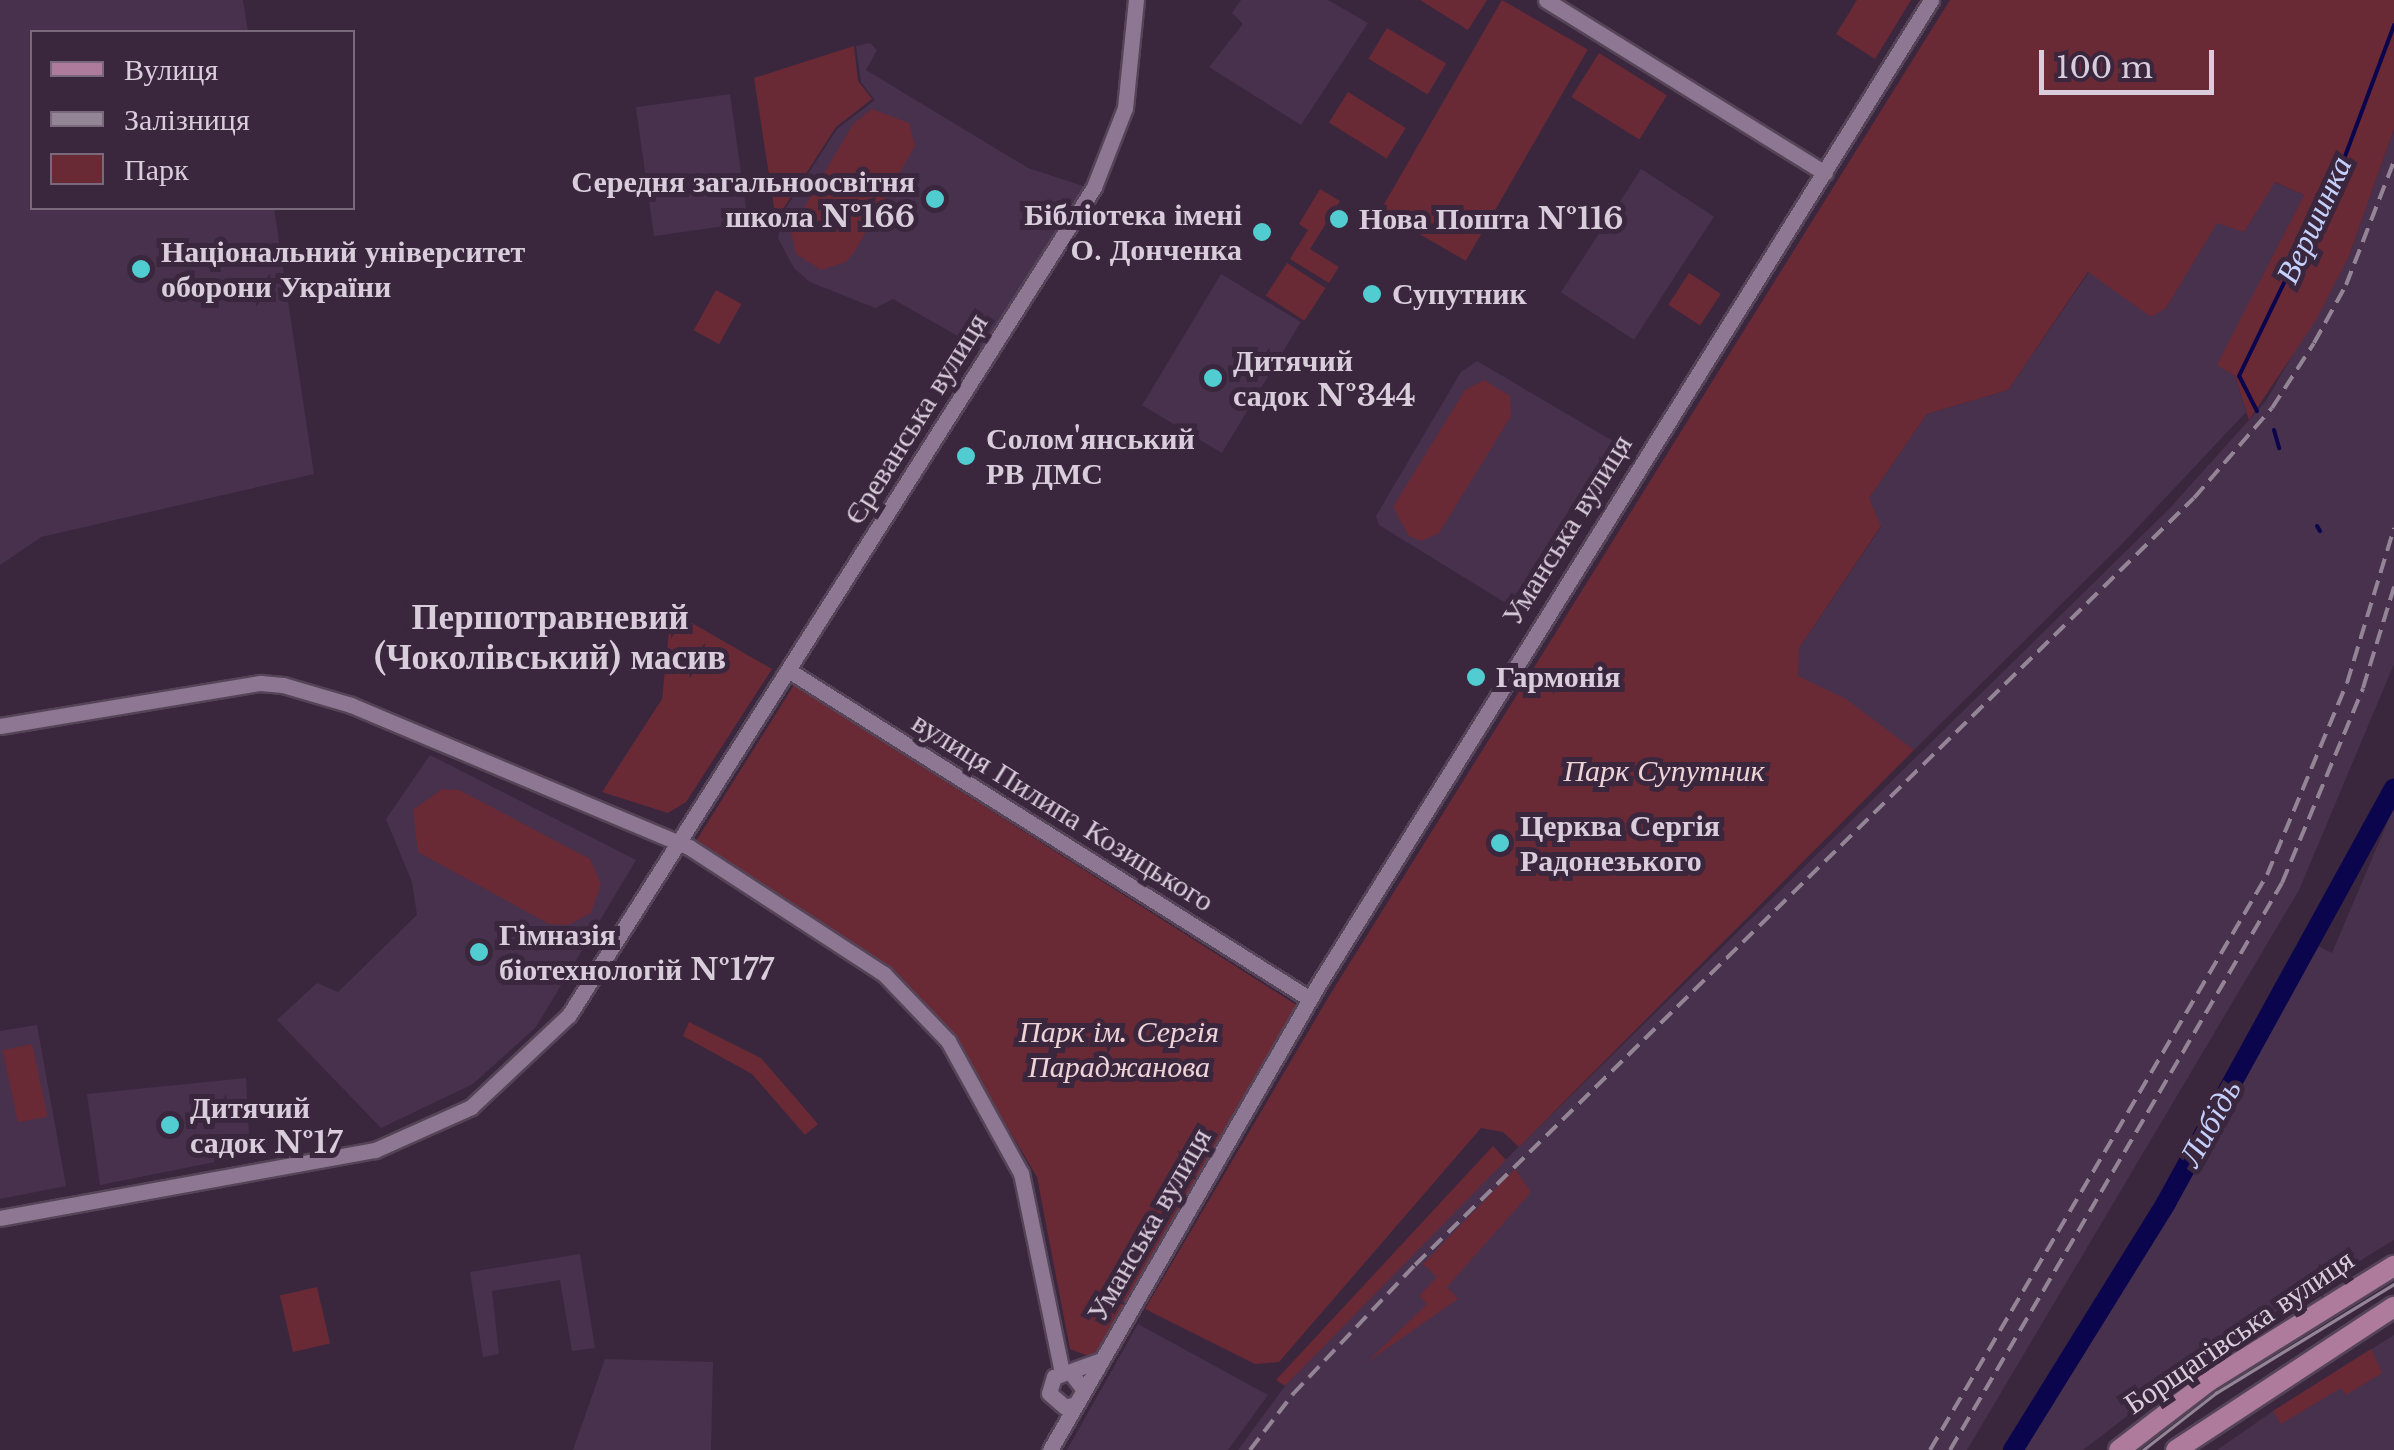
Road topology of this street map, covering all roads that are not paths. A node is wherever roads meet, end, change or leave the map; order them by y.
1 (1136, 0) edge
2 (1931, 0) edge
3 (1557, 3) edge
4 (1825, 172) junction
5 (788, 670) junction
6 (0, 726) edge
7 (678, 842) junction
8 (1310, 999) junction
9 (0, 1218) edge
10 (2394, 1266) edge
11 (2394, 1307) edge
12 (1107, 1354) junction
13 (1066, 1372) junction
14 (1080, 1400) junction
15 (1055, 1403) junction
16 (1058, 1434) junction
17 (1050, 1450) edge
18 (2120, 1450) edge
19 (2176, 1450) edge

1 - 5 street, Єреванська вулиця
2 - 4 street, Уманська вулиця
3 - 4 street
4 - 8 street, Уманська вулиця
5 - 7 street, Єреванська вулиця
5 - 8 street, вулиця Пилипа Козицького
6 - 7 street
7 - 9 street, Єреванська вулиця
7 - 13 street
8 - 12 street, Уманська вулиця
10 - 18 main road, Борщагівська вулиця
11 - 19 main road, Борщагівська вулиця
12 - 13 street, Уманська вулиця
12 - 14 street, Уманська вулиця
13 - 14 street
13 - 15 street
14 - 15 street
14 - 16 street, Уманська вулиця
15 - 16 street
16 - 17 street, Уманська вулиця

